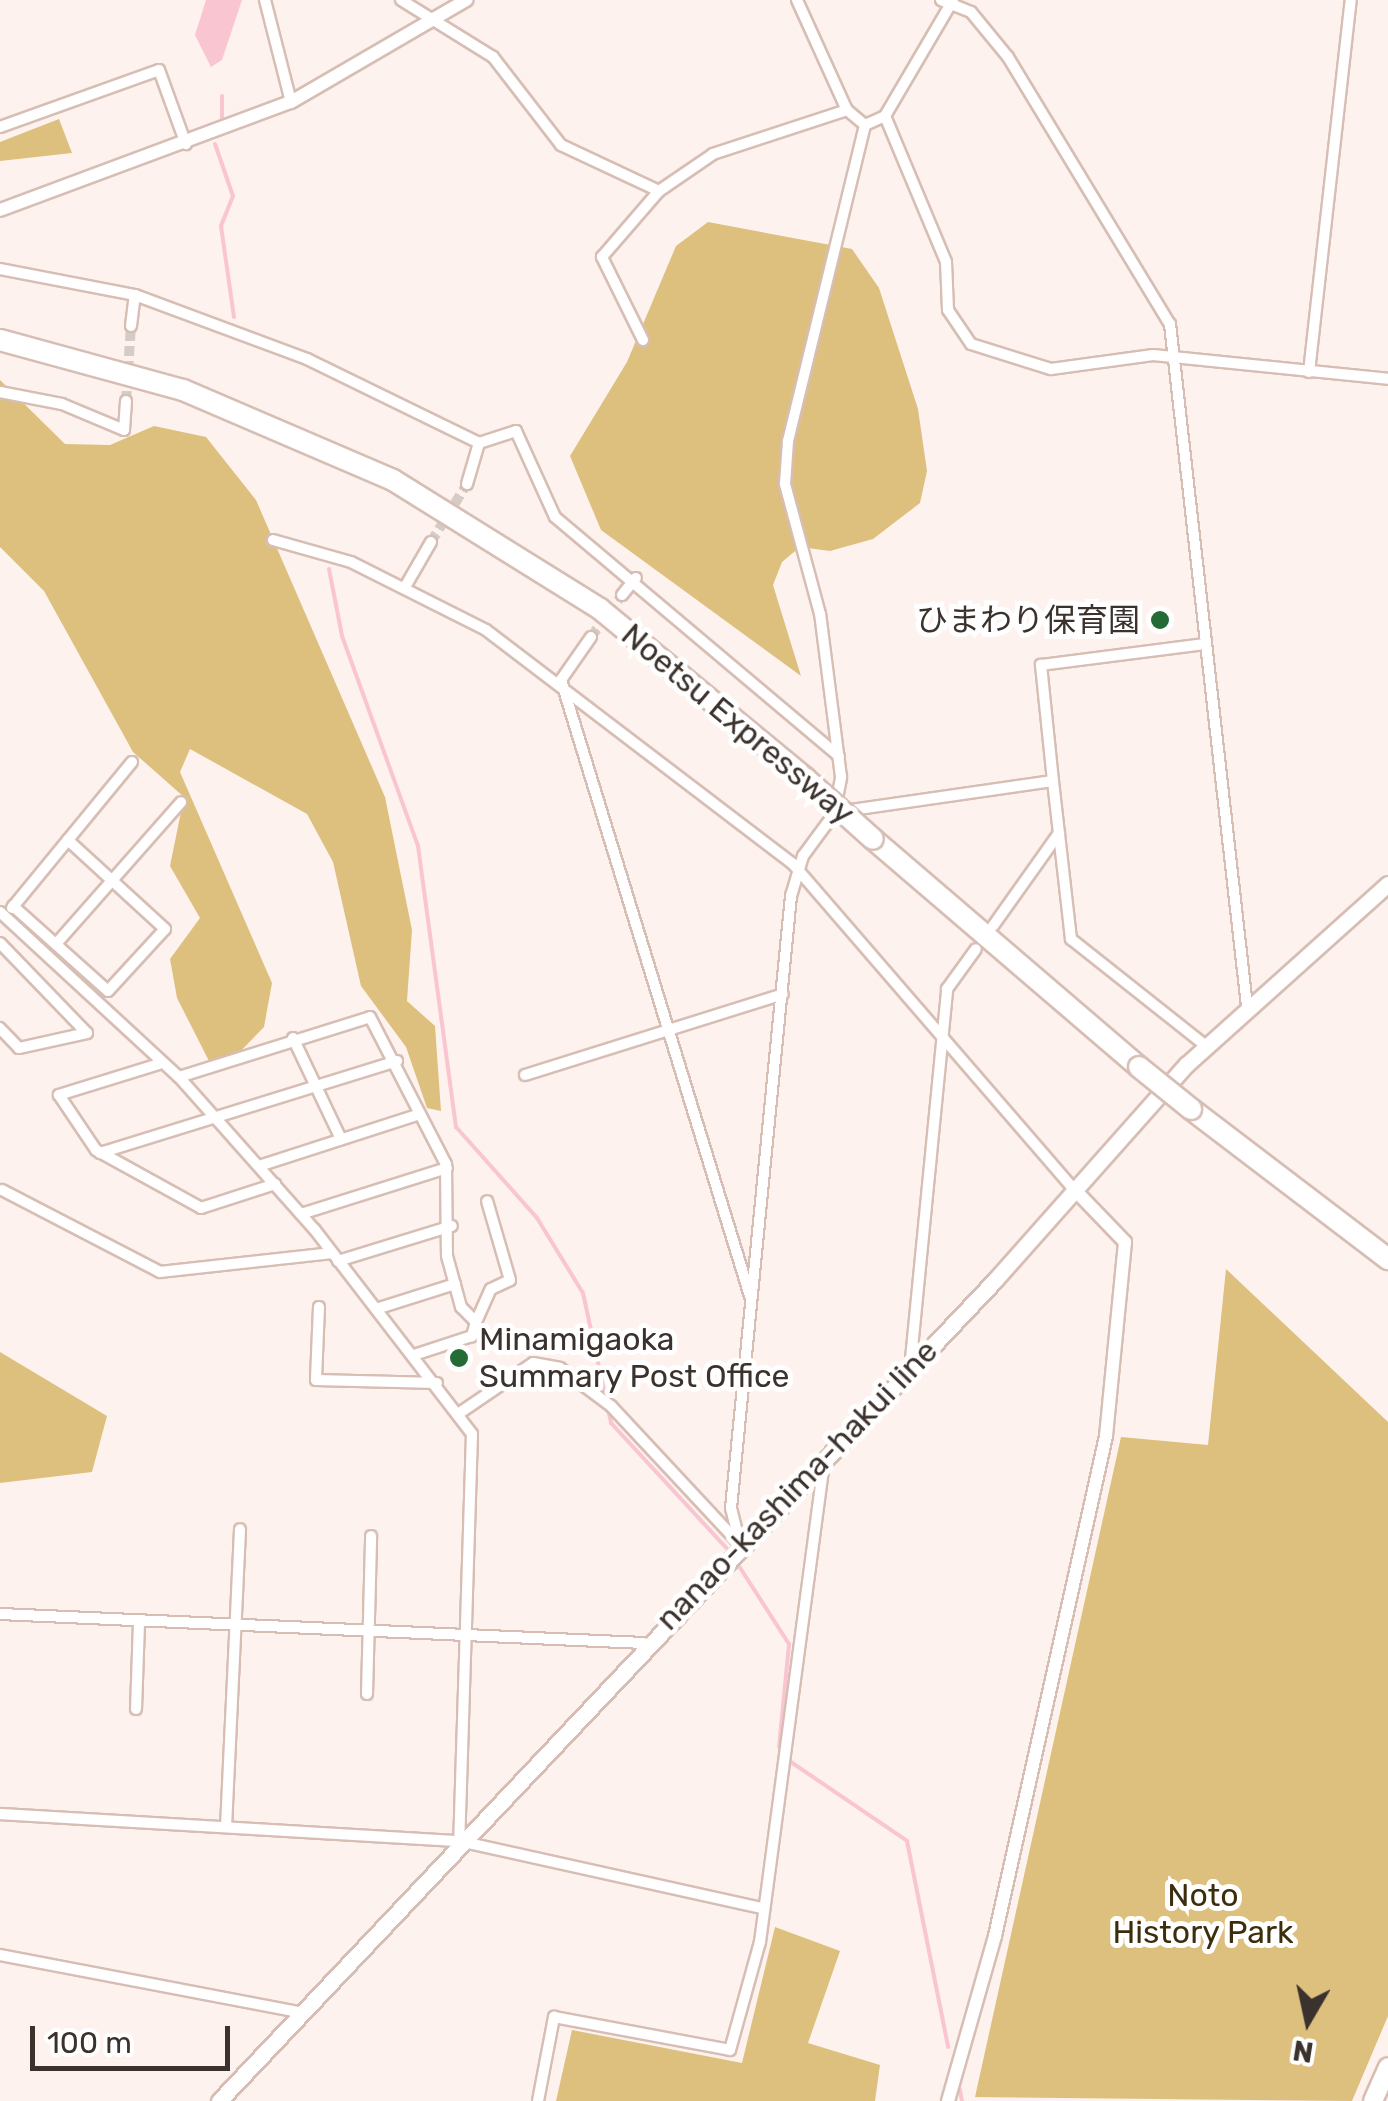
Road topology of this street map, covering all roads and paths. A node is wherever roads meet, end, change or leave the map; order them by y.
1 (265, 0) edge
2 (401, 0) edge
3 (466, 0) edge
4 (796, 0) edge
5 (941, 0) edge
6 (953, 0) edge
7 (1351, 0) edge
8 (435, 21) junction
9 (291, 102) junction
10 (847, 110) junction
11 (885, 116) junction
12 (865, 125) junction
13 (0, 126) edge
14 (186, 144) junction
15 (659, 191) junction
16 (0, 210) edge
17 (0, 269) edge
18 (135, 295) junction
19 (131, 326) tunnel mouth
20 (0, 340) edge
21 (643, 340) dead end
22 (1176, 357) junction
23 (1310, 372) junction
24 (1388, 379) edge
25 (0, 392) edge
26 (126, 401) tunnel mouth
27 (479, 443) junction
28 (467, 484) tunnel mouth
29 (273, 540) dead end
30 (431, 542) tunnel mouth
31 (636, 578) junction
32 (405, 587) junction
33 (622, 595) tunnel mouth
34 (591, 637) tunnel mouth
35 (1204, 644) junction
36 (561, 680) junction
37 (839, 756) junction
38 (132, 762) dead end
39 (1053, 780) junction
40 (181, 802) dead end
41 (834, 814) junction
42 (1059, 832) junction
43 (68, 840) junction
44 (798, 870) junction
45 (111, 880) junction
46 (1388, 884) edge
47 (13, 906) junction
48 (2, 914) edge
49 (992, 926) dead end
50 (0, 943) edge
51 (56, 944) junction
52 (976, 949) dead end
53 (783, 994) junction
54 (1246, 1006) junction
55 (0, 1028) edge
56 (669, 1032) junction
57 (292, 1038) junction
58 (942, 1043) junction
59 (1206, 1046) junction
60 (397, 1061) junction
61 (159, 1064) junction
62 (524, 1075) dead end
63 (179, 1078) junction
64 (314, 1086) junction
65 (416, 1115) junction
66 (214, 1116) junction
67 (341, 1139) junction
68 (100, 1152) junction
69 (258, 1166) junction
70 (447, 1168) junction
71 (276, 1184) junction
72 (1072, 1188) junction
73 (2, 1190) edge
74 (488, 1201) dead end
75 (301, 1214) junction
76 (452, 1226) junction
77 (335, 1257) junction
78 (1388, 1259) edge
79 (455, 1284) junction
80 (752, 1302) junction
81 (319, 1307) dead end
82 (376, 1309) junction
83 (476, 1322) junction
84 (414, 1355) junction
85 (910, 1369) junction
86 (437, 1383) junction
87 (461, 1412) junction
88 (825, 1456) junction
89 (240, 1528) dead end
90 (371, 1536) dead end
91 (734, 1550) junction
92 (0, 1614) edge
93 (140, 1622) junction
94 (235, 1627) junction
95 (368, 1634) junction
96 (463, 1639) junction
97 (643, 1643) junction
98 (367, 1694) dead end
99 (136, 1709) dead end
100 (0, 1814) edge
101 (226, 1827) junction
102 (460, 1841) junction
103 (762, 1908) junction
104 (0, 1955) edge
105 (300, 2012) junction
106 (1388, 2067) edge
107 (219, 2101) edge
108 (538, 2101) edge
109 (948, 2101) edge
110 (1373, 2101) edge

1 - 9 street
2 - 8 street
3 - 8 street
4 - 10 street
5 - 6 street
6 - 11 street
6 - 22 street
7 - 23 street
8 - 9 street
8 - 15 street
9 - 14 street
10 - 12 street
10 - 15 street
11 - 12 street
11 - 22 street
12 - 37 street
13 - 14 street
14 - 16 street
15 - 21 street
17 - 18 street
18 - 19 street
18 - 27 street
20 - 78 highway, Noetsu Expressway, bridge
22 - 23 street
22 - 35 street
23 - 24 street
25 - 26 street
27 - 28 street
27 - 31 street
29 - 32 street
30 - 32 street
31 - 33 street
31 - 37 street
32 - 36 street
34 - 36 street
35 - 39 street
35 - 54 street
36 - 44 street
36 - 56 street
37 - 41 street
38 - 43 street
39 - 41 street
39 - 42 street
40 - 45 street
41 - 44 street
42 - 49 street
42 - 59 street
43 - 45 street
43 - 47 street
44 - 53 street
44 - 58 street
45 - 51 street
45 - 51 street
46 - 54 main road, nanao-kashima-hakui line
47 - 48 street
47 - 51 street
48 - 61 street
50 - 55 street
52 - 58 street
53 - 56 street
53 - 80 street
54 - 59 main road, nanao-kashima-hakui line
56 - 62 street
56 - 80 street
57 - 60 street
57 - 63 street
57 - 64 street
58 - 72 street
58 - 85 street
59 - 72 main road, nanao-kashima-hakui line
60 - 64 street
60 - 65 street
61 - 63 street
61 - 68 street
63 - 66 street
64 - 66 street
64 - 67 street
65 - 67 street
65 - 70 street
66 - 68 street
66 - 69 street
67 - 69 street
68 - 71 street
69 - 71 street
70 - 75 street
70 - 76 street
71 - 75 street
72 - 85 main road, nanao-kashima-hakui line
72 - 109 street
73 - 77 street
74 - 83 street
75 - 77 street
76 - 77 street
76 - 79 street
77 - 82 street
79 - 82 street
79 - 83 street
80 - 91 street
81 - 86 street
82 - 84 street
83 - 84 street
84 - 86 street
85 - 88 main road, nanao-kashima-hakui line
86 - 87 street
87 - 91 street
87 - 96 street
88 - 91 main road, nanao-kashima-hakui line
88 - 103 street
89 - 94 street
90 - 95 street
91 - 97 main road, nanao-kashima-hakui line
92 - 93 street
93 - 94 street
93 - 99 street
94 - 95 street
94 - 101 street
95 - 96 street
95 - 98 street
96 - 97 street
96 - 102 street
97 - 102 main road, nanao-kashima-hakui line
100 - 101 street
101 - 102 street
102 - 103 street
102 - 105 main road, nanao-kashima-hakui line
103 - 108 street
104 - 105 street
105 - 107 main road, nanao-kashima-hakui line
106 - 110 highway

